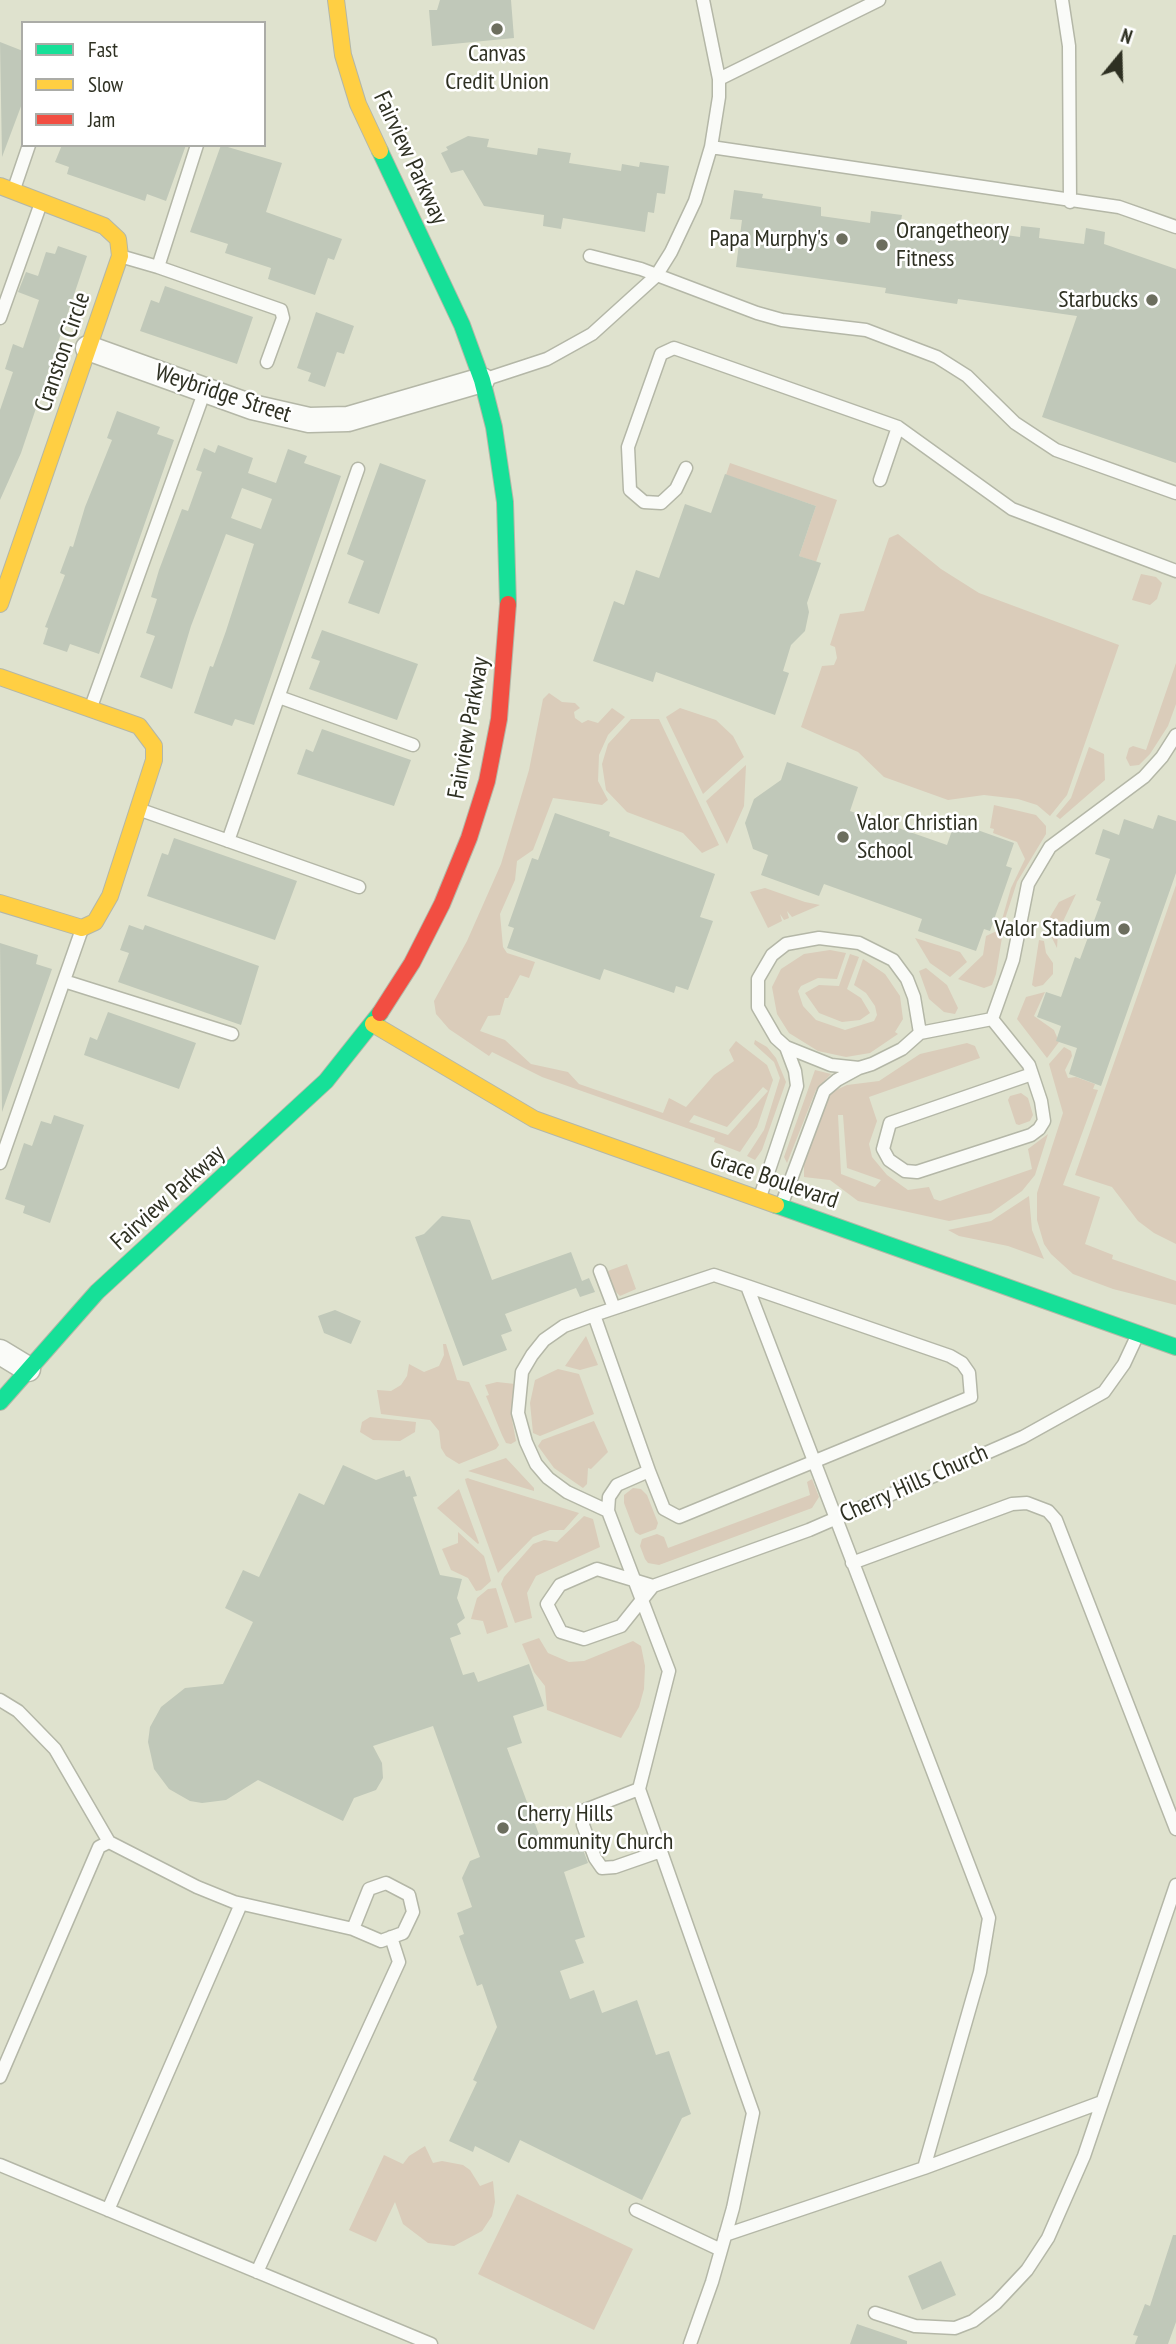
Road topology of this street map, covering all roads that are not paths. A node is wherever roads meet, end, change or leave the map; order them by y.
1 (336, 0) edge
2 (703, 0) edge
3 (879, 0) edge
4 (1062, 0) edge
5 (719, 79) junction
6 (28, 147) edge
7 (196, 147) edge
8 (711, 147) junction
9 (7, 187) edge
10 (41, 200) junction
11 (1070, 202) junction
12 (1176, 227) edge
13 (120, 256) junction
14 (590, 256) dead end
15 (158, 267) junction
16 (656, 276) junction
17 (0, 318) edge
18 (88, 348) junction
19 (267, 362) dead end
20 (482, 380) junction
21 (205, 390) junction
22 (898, 427) junction
23 (686, 468) dead end
24 (358, 469) dead end
25 (880, 480) dead end
26 (1176, 493) edge
27 (1176, 571) edge
28 (0, 604) edge
29 (0, 677) edge
30 (279, 697) junction
31 (91, 708) junction
32 (1176, 735) edge
33 (413, 745) dead end
34 (138, 809) junction
35 (228, 841) junction
36 (359, 887) dead end
37 (0, 903) edge
38 (82, 929) junction
39 (64, 981) junction
40 (992, 1019) junction
41 (373, 1024) junction
42 (920, 1033) junction
43 (232, 1034) dead end
44 (786, 1047) junction
45 (859, 1068) junction
46 (1032, 1074) junction
47 (0, 1163) edge
48 (759, 1199) junction
49 (781, 1207) junction
50 (600, 1271) dead end
51 (747, 1286) junction
52 (614, 1308) junction
53 (594, 1315) junction
54 (1138, 1334) junction
55 (1176, 1347) edge
56 (0, 1352) edge
57 (28, 1369) junction
58 (0, 1402) edge
59 (814, 1463) junction
60 (649, 1471) junction
61 (608, 1511) junction
62 (836, 1519) junction
63 (852, 1563) junction
64 (635, 1580) junction
65 (653, 1586) junction
66 (642, 1599) junction
67 (0, 1700) edge
68 (639, 1790) junction
69 (1176, 1829) edge
70 (109, 1842) junction
71 (662, 1851) junction
72 (1176, 1885) edge
73 (241, 1904) junction
74 (352, 1929) junction
75 (391, 1937) junction
76 (0, 2077) edge
77 (1102, 2102) junction
78 (0, 2165) edge
79 (924, 2168) junction
80 (108, 2210) junction
81 (636, 2210) dead end
82 (725, 2235) junction
83 (721, 2249) junction
84 (257, 2272) junction
85 (875, 2312) dead end
86 (431, 2344) edge
87 (690, 2344) edge

1 - 20 street, Fairview Parkway
2 - 5 lane
3 - 5 lane
4 - 11 lane
5 - 8 lane
6 - 9 lane
7 - 15 lane
8 - 11 lane
8 - 16 lane
9 - 10 street
10 - 13 street
10 - 17 lane
11 - 12 lane
13 - 15 lane
13 - 18 street, Cranston Circle
14 - 16 lane
15 - 19 lane
16 - 20 lane
16 - 26 lane
18 - 21 street, Weybridge Street
18 - 28 street, Cranston Circle
20 - 21 street, Weybridge Street
20 - 41 street, Fairview Parkway
21 - 31 lane
22 - 23 lane
22 - 25 lane
22 - 27 lane
24 - 30 lane
29 - 31 street
30 - 33 lane
30 - 35 lane
31 - 34 street
32 - 40 lane
34 - 35 lane
34 - 38 street
35 - 36 lane
37 - 38 street
38 - 39 lane
39 - 43 lane
39 - 47 lane
40 - 42 lane
40 - 46 lane
41 - 48 street, Grace Boulevard
41 - 57 street, Fairview Parkway
42 - 44 lane
42 - 45 lane
44 - 45 lane
44 - 48 lane
45 - 49 lane
46 - 46 lane
48 - 49 street, Grace Boulevard
49 - 54 street, Grace Boulevard
50 - 52 lane
51 - 52 lane
51 - 59 lane
51 - 59 lane
52 - 53 lane
53 - 60 lane
53 - 61 lane
54 - 55 street, Grace Boulevard
54 - 62 lane, Cherry Hills Church
56 - 57 street
57 - 58 street, Fairview Parkway
59 - 60 lane
59 - 62 lane
60 - 61 lane
61 - 64 lane
62 - 63 lane
62 - 65 lane, Cherry Hills Church
63 - 69 lane
63 - 79 lane
64 - 65 lane, Cherry Hills Church
64 - 66 lane
64 - 66 lane, Cherry Hills Church
65 - 66 lane, Cherry Hills Church
66 - 68 lane
67 - 70 lane
68 - 71 lane
68 - 71 lane
70 - 73 lane
70 - 76 lane
71 - 82 lane
72 - 77 lane
73 - 74 lane
73 - 80 lane
74 - 75 lane
74 - 75 lane
75 - 84 lane
77 - 79 lane
77 - 85 lane
78 - 80 lane
79 - 82 lane
80 - 84 lane
81 - 83 lane
82 - 83 lane
83 - 87 lane
84 - 86 lane

